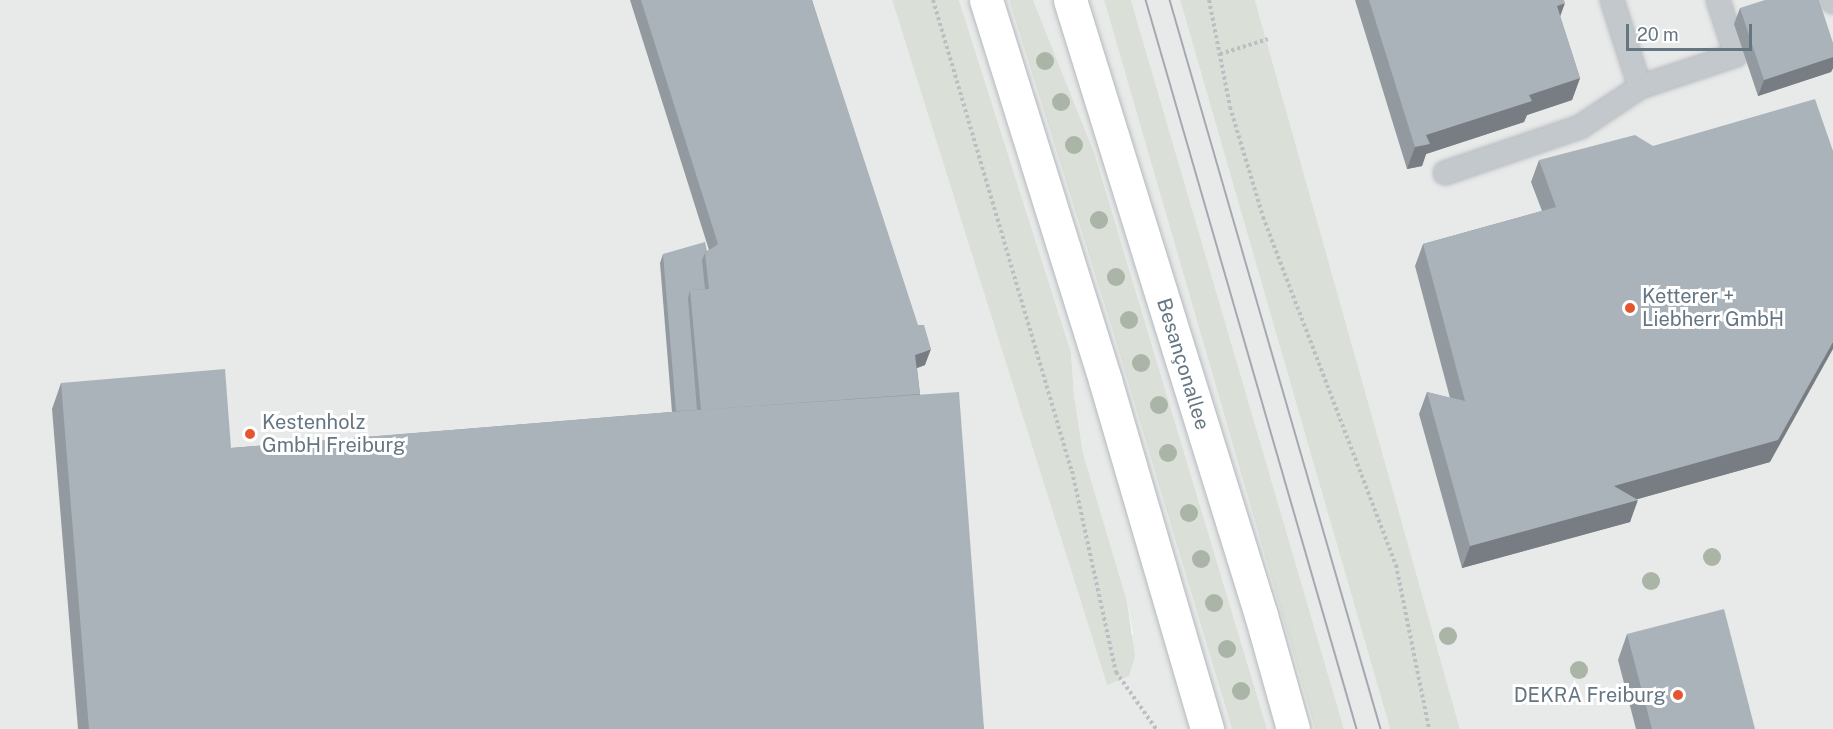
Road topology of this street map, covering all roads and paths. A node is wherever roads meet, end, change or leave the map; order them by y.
1 (933, 0) edge
2 (986, 0) edge
3 (1070, 0) edge
4 (1209, 0) edge
5 (1612, 0) edge
6 (1718, 0) edge
7 (1268, 39) dead end
8 (1220, 54) junction
9 (1640, 87) junction
10 (1445, 173) dead end
11 (1156, 729) edge
12 (1207, 729) edge
13 (1293, 729) edge
14 (1429, 729) edge

1 - 11 path
2 - 12 main road
3 - 13 main road, Besançonallee
4 - 8 path
5 - 9 lane
6 - 9 lane
7 - 8 path
8 - 14 path
9 - 10 lane

